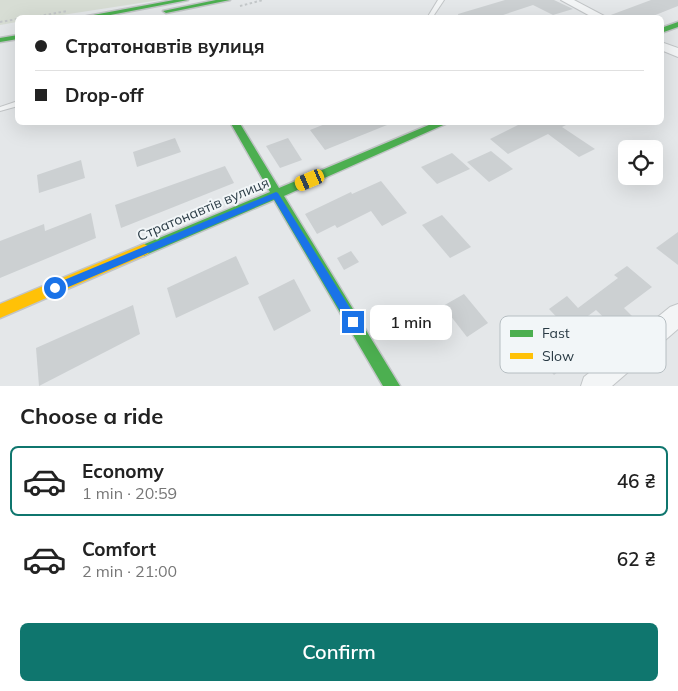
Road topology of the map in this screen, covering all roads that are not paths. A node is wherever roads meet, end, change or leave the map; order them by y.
1 (185, 0) edge
2 (227, 0) edge
3 (441, 0) edge
4 (566, 0) edge
5 (98, 15) edge
6 (146, 15) edge
7 (431, 15) edge
8 (597, 15) edge
9 (678, 24) edge
10 (15, 28) edge
11 (664, 30) edge
12 (0, 31) edge
13 (15, 38) edge
14 (0, 40) edge
15 (664, 46) edge
16 (678, 53) edge
17 (15, 103) edge
18 (0, 109) edge
19 (236, 125) edge
20 (439, 125) edge
21 (276, 195) junction
22 (0, 311) edge
23 (678, 315) edge
24 (666, 325) edge
25 (608, 373) edge
26 (392, 386) edge
27 (592, 386) edge

1 - 5 main road
2 - 6 main road
3 - 7 lane
4 - 8 street
9 - 11 main road
10 - 12 main road
13 - 14 main road
15 - 16 street
17 - 18 lane
19 - 21 main road
20 - 21 main road, Стратонавтів вулиця
21 - 22 main road, Стратонавтів вулиця
21 - 26 main road
23 - 24 street
25 - 27 street

